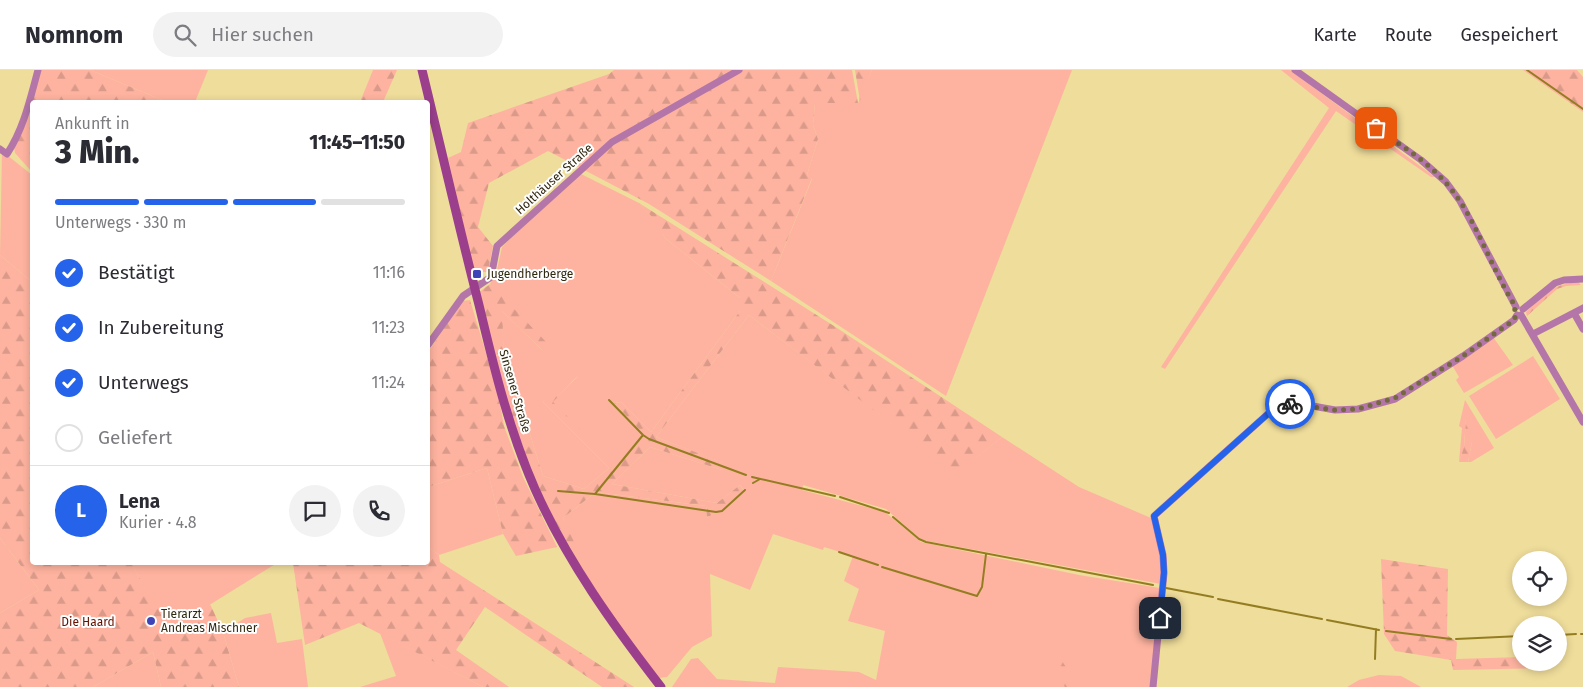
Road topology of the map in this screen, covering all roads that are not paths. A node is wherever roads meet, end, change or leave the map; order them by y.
1 (38, 70) edge
2 (422, 70) edge
3 (740, 70) edge
4 (1295, 70) edge
5 (429, 100) edge
6 (430, 104) edge
7 (0, 149) edge
8 (1583, 280) edge
9 (474, 288) junction
10 (1583, 308) edge
11 (1519, 311) junction
12 (1574, 313) junction
13 (1583, 328) edge
14 (1534, 334) junction
15 (430, 342) edge
16 (1583, 422) edge
17 (661, 687) edge
18 (1153, 687) edge

1 - 7 street
2 - 5 main road, Sinsener Straße
3 - 9 street, Holthäuser Straße
4 - 11 street
6 - 9 main road, Sinsener Straße
8 - 11 street
9 - 15 street, Holthäuser Straße
9 - 17 main road, Sinsener Straße
10 - 12 street
11 - 14 street
11 - 18 street
12 - 13 street
12 - 14 street
14 - 16 street

